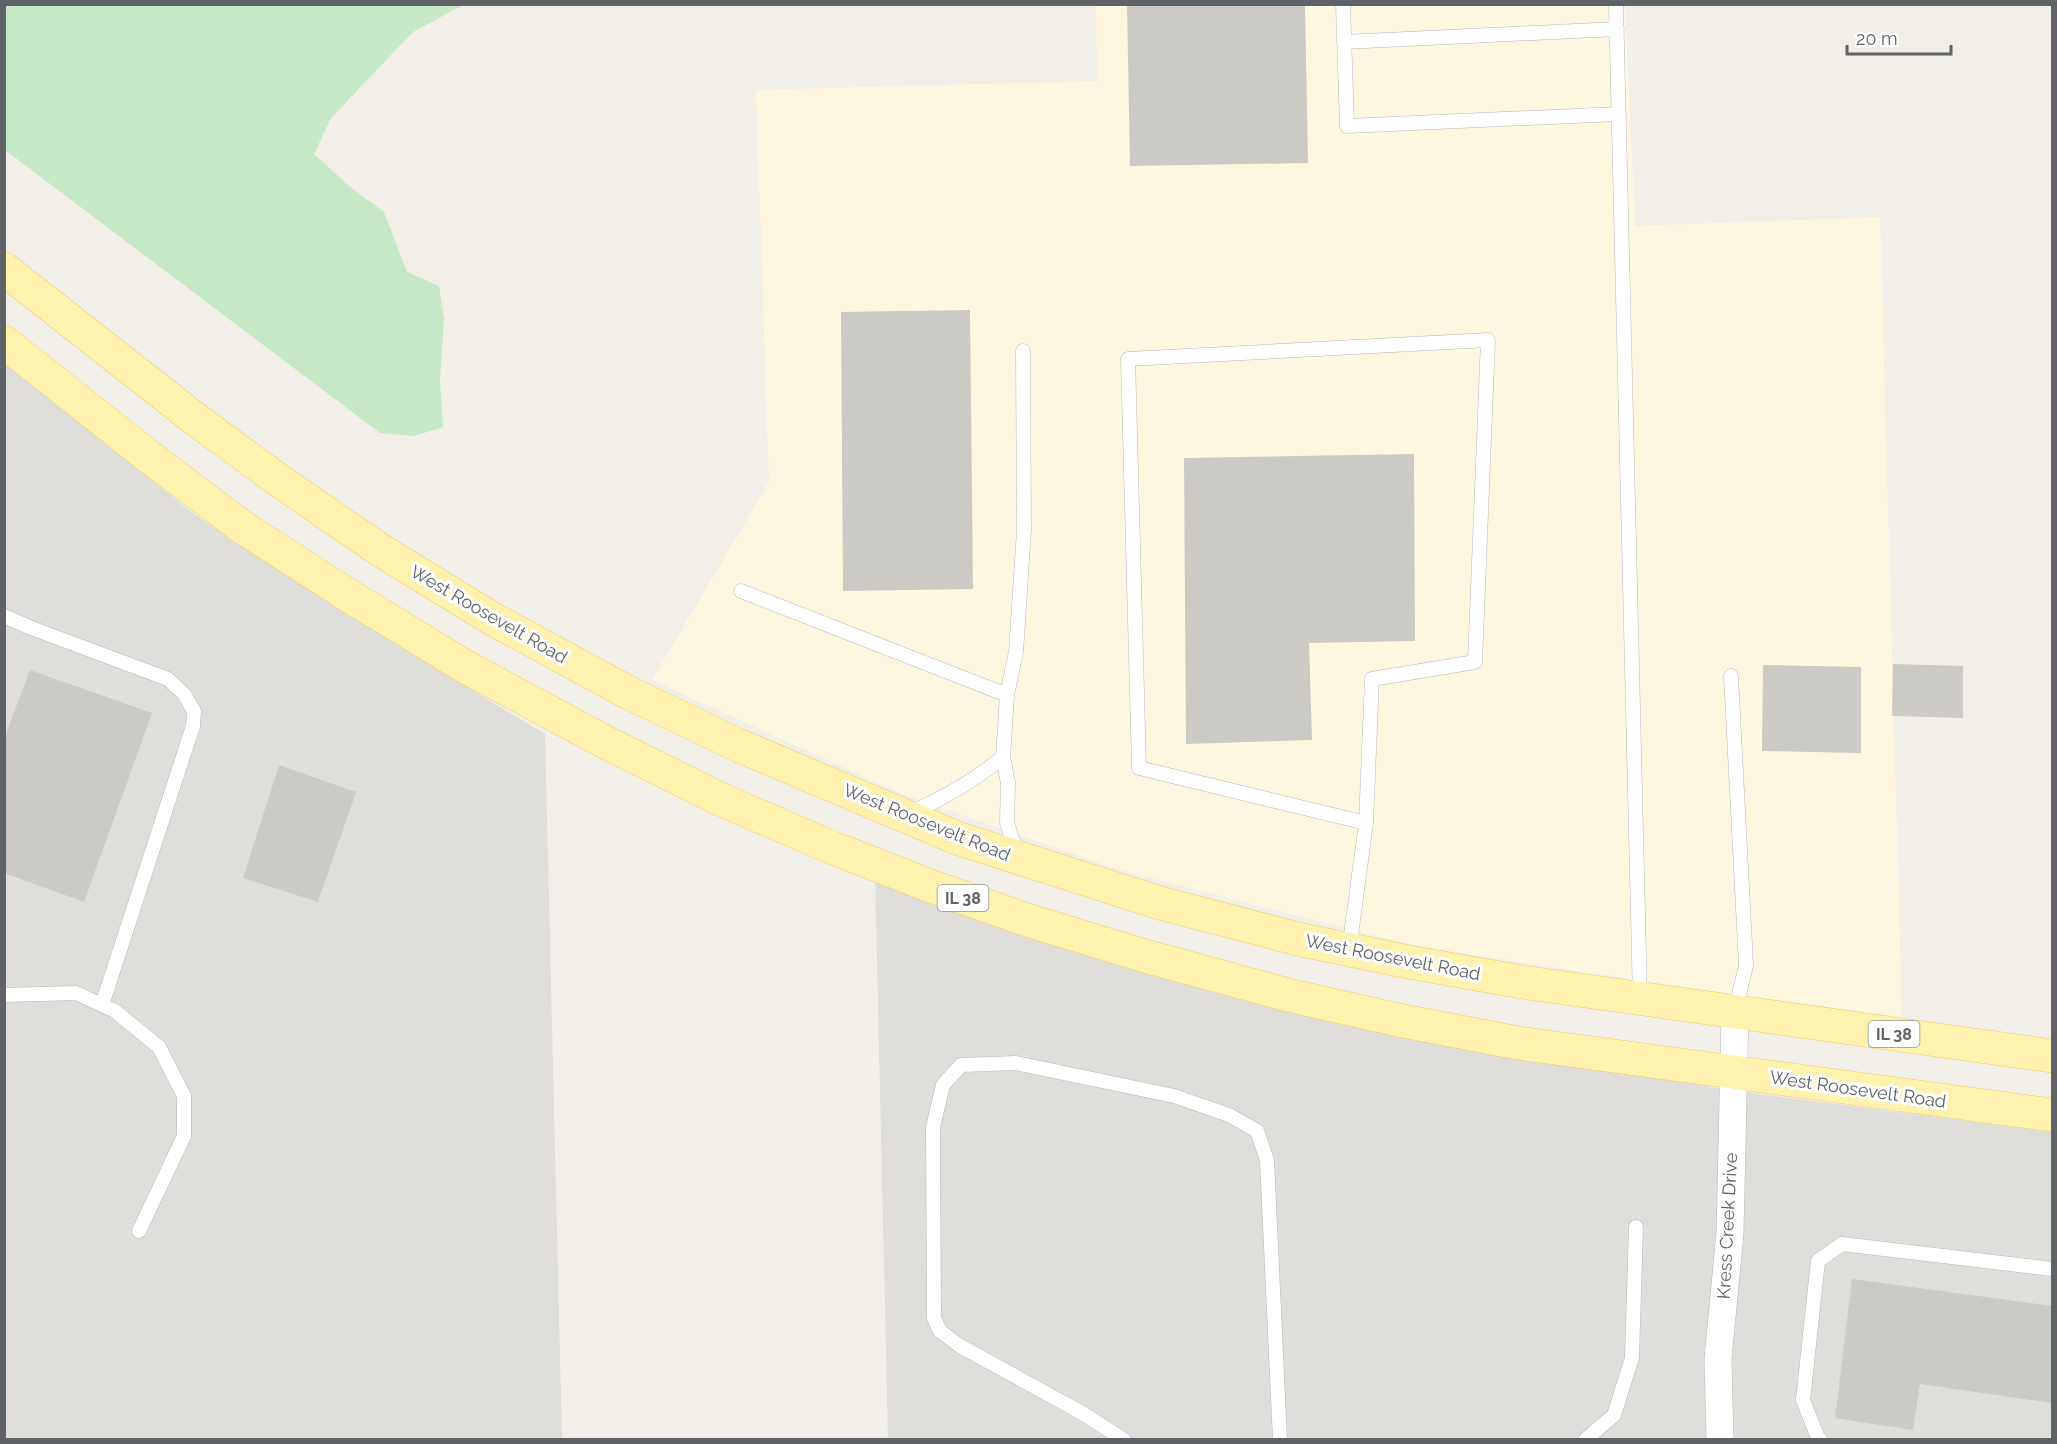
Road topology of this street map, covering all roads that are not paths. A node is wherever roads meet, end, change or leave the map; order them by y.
1 (1342, 4) edge
2 (1616, 4) edge
3 (1617, 29) junction
4 (1344, 42) junction
5 (1619, 114) junction
6 (4, 269) edge
7 (4, 342) edge
8 (1023, 351) dead end
9 (741, 591) dead end
10 (4, 616) edge
11 (1731, 676) dead end
12 (1007, 695) junction
13 (1003, 757) junction
14 (904, 815) junction
15 (1366, 823) junction
16 (1019, 859) junction
17 (1349, 950) junction
18 (4, 995) edge
19 (1640, 998) junction
20 (102, 1005) junction
21 (1735, 1012) junction
22 (2052, 1056) edge
23 (1732, 1072) junction
24 (2052, 1115) edge
25 (1636, 1227) dead end
26 (139, 1231) dead end
27 (2052, 1269) edge
28 (1124, 1440) edge
29 (1280, 1440) edge
30 (1585, 1440) edge
31 (1720, 1440) edge
32 (1821, 1440) edge

1 - 4 lane
2 - 3 lane
3 - 4 lane
3 - 5 lane
4 - 5 lane
5 - 19 lane
6 - 14 main road, West Roosevelt Road / IL 38
7 - 23 main road, West Roosevelt Road / IL 38
8 - 12 lane
9 - 12 lane
10 - 20 lane
11 - 21 lane
12 - 13 lane
13 - 14 lane
13 - 16 lane
14 - 16 main road, West Roosevelt Road / IL 38
15 - 15 lane
15 - 17 lane
16 - 17 main road, West Roosevelt Road / IL 38
17 - 19 main road, West Roosevelt Road / IL 38
18 - 20 lane
19 - 21 main road, West Roosevelt Road / IL 38
20 - 26 lane
21 - 22 main road, West Roosevelt Road / IL 38
21 - 23 street, Kress Creek Drive
23 - 24 main road, West Roosevelt Road / IL 38
23 - 31 street, Kress Creek Drive
25 - 30 lane
27 - 32 lane
28 - 29 lane

